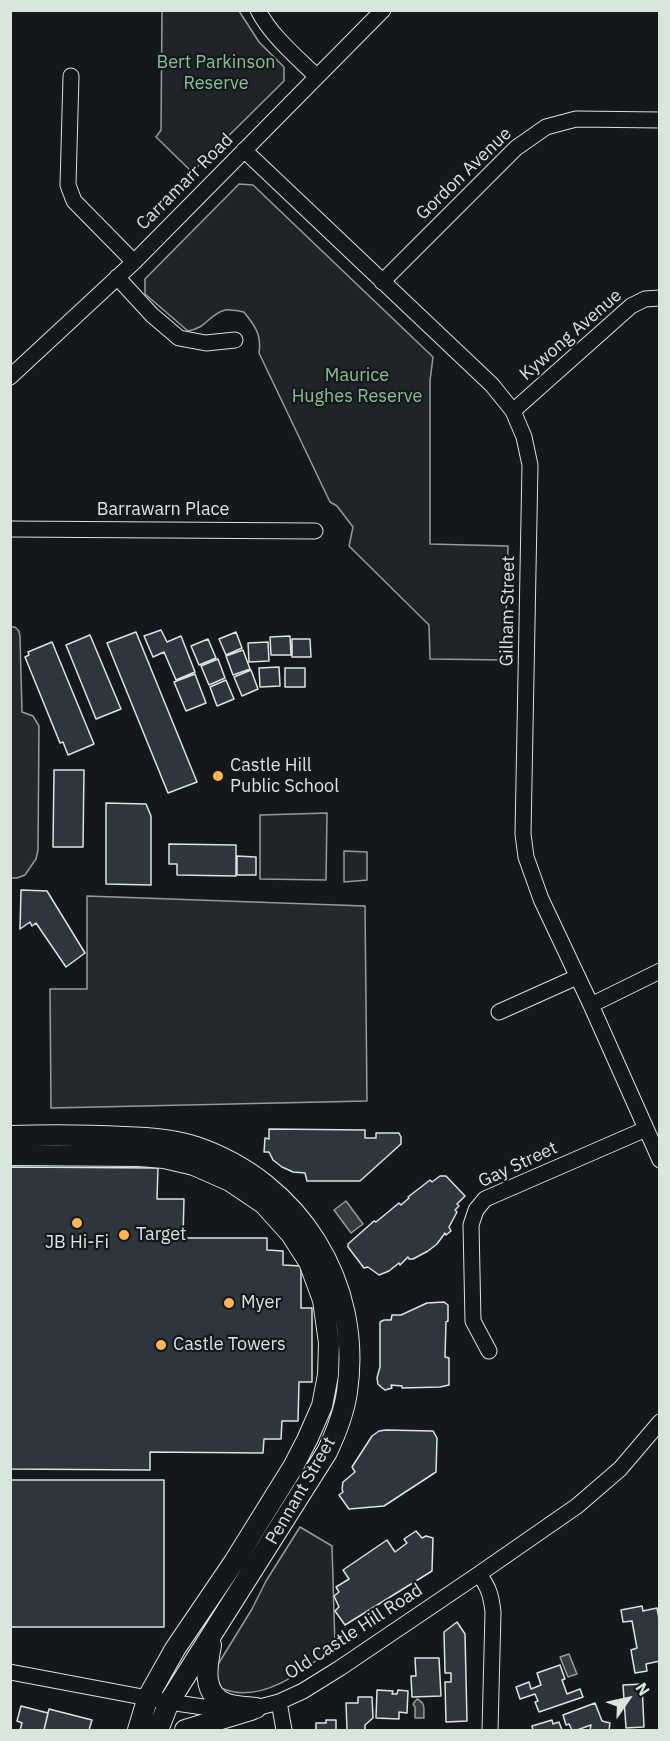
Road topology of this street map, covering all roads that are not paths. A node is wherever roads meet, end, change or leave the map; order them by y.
1 (258, 10) edge
2 (383, 10) edge
3 (71, 76) dead end
4 (317, 77) junction
5 (660, 120) edge
6 (244, 150) junction
7 (134, 262) junction
8 (117, 278) junction
9 (382, 282) junction
10 (660, 298) edge
11 (235, 340) dead end
12 (10, 377) edge
13 (513, 411) junction
14 (10, 529) edge
15 (315, 531) dead end
16 (660, 971) edge
17 (577, 977) junction
18 (591, 1005) junction
19 (499, 1011) dead end
20 (646, 1129) junction
21 (10, 1136) edge
22 (10, 1155) edge
23 (660, 1160) edge
24 (489, 1351) dead end
25 (660, 1422) edge
26 (479, 1574) junction
27 (214, 1633) junction
28 (10, 1672) edge
29 (148, 1697) junction
30 (169, 1702) junction
31 (279, 1702) junction
32 (256, 1708) junction
33 (138, 1731) edge
34 (158, 1731) edge
35 (185, 1731) edge
36 (284, 1731) edge
37 (490, 1731) edge

1 - 4 street
2 - 4 street, Carramarr Road
3 - 7 street
4 - 6 street, Carramarr Road
5 - 9 street, Gordon Avenue
6 - 7 street, Carramarr Road
6 - 9 street, Gilham Street
7 - 8 street, Carramarr Road
8 - 11 street
8 - 12 street, Carramarr Road
9 - 13 street, Gilham Street
10 - 13 street, Kywong Avenue
13 - 17 street, Gilham Street
14 - 15 street, Barrawarn Place
16 - 18 street
17 - 18 street, Gilham Street
17 - 19 street
18 - 20 street, Gilham Street
20 - 23 street, Gilham Street
20 - 24 street, Gay Street
21 - 27 main road, Pennant Street
22 - 29 main road, Pennant Street
25 - 26 street, Old Castle Hill Road
26 - 31 street, Old Castle Hill Road
26 - 37 street
27 - 30 main road, Pennant Street
27 - 32 main road
28 - 29 street, Old Castle Hill Road
29 - 30 street, Old Castle Hill Road
29 - 33 main road, Pennant Street
30 - 32 street, Old Castle Hill Road
30 - 34 main road, Pennant Street
31 - 32 street, Old Castle Hill Road
31 - 36 street
32 - 35 main road

